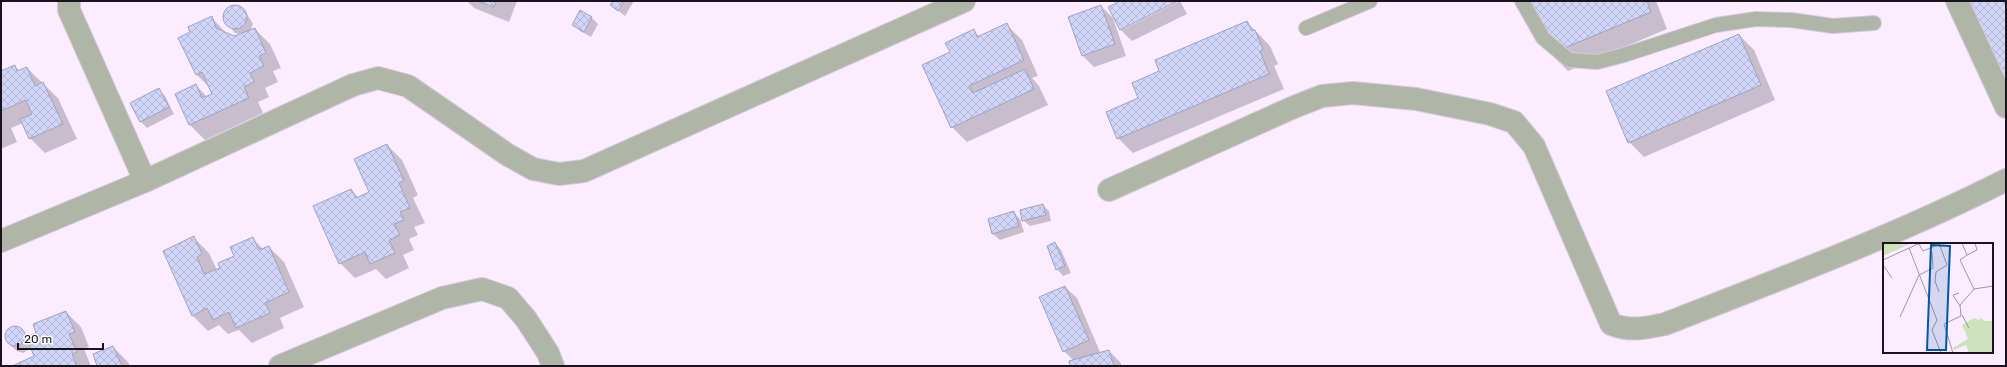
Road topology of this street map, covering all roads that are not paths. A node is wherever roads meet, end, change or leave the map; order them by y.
1 (70, 1) edge
2 (964, 1) edge
3 (1370, 1) edge
4 (1522, 1) edge
5 (1957, 1) edge
6 (1874, 23) dead end
7 (1306, 28) dead end
8 (2006, 107) edge
9 (2006, 180) edge
10 (145, 181) junction
11 (1109, 190) dead end
12 (1, 241) edge
13 (280, 366) edge
14 (553, 366) edge

1 - 10 street
2 - 10 street
3 - 7 lane
4 - 6 lane
5 - 8 street
9 - 11 street
10 - 12 street
13 - 14 street

